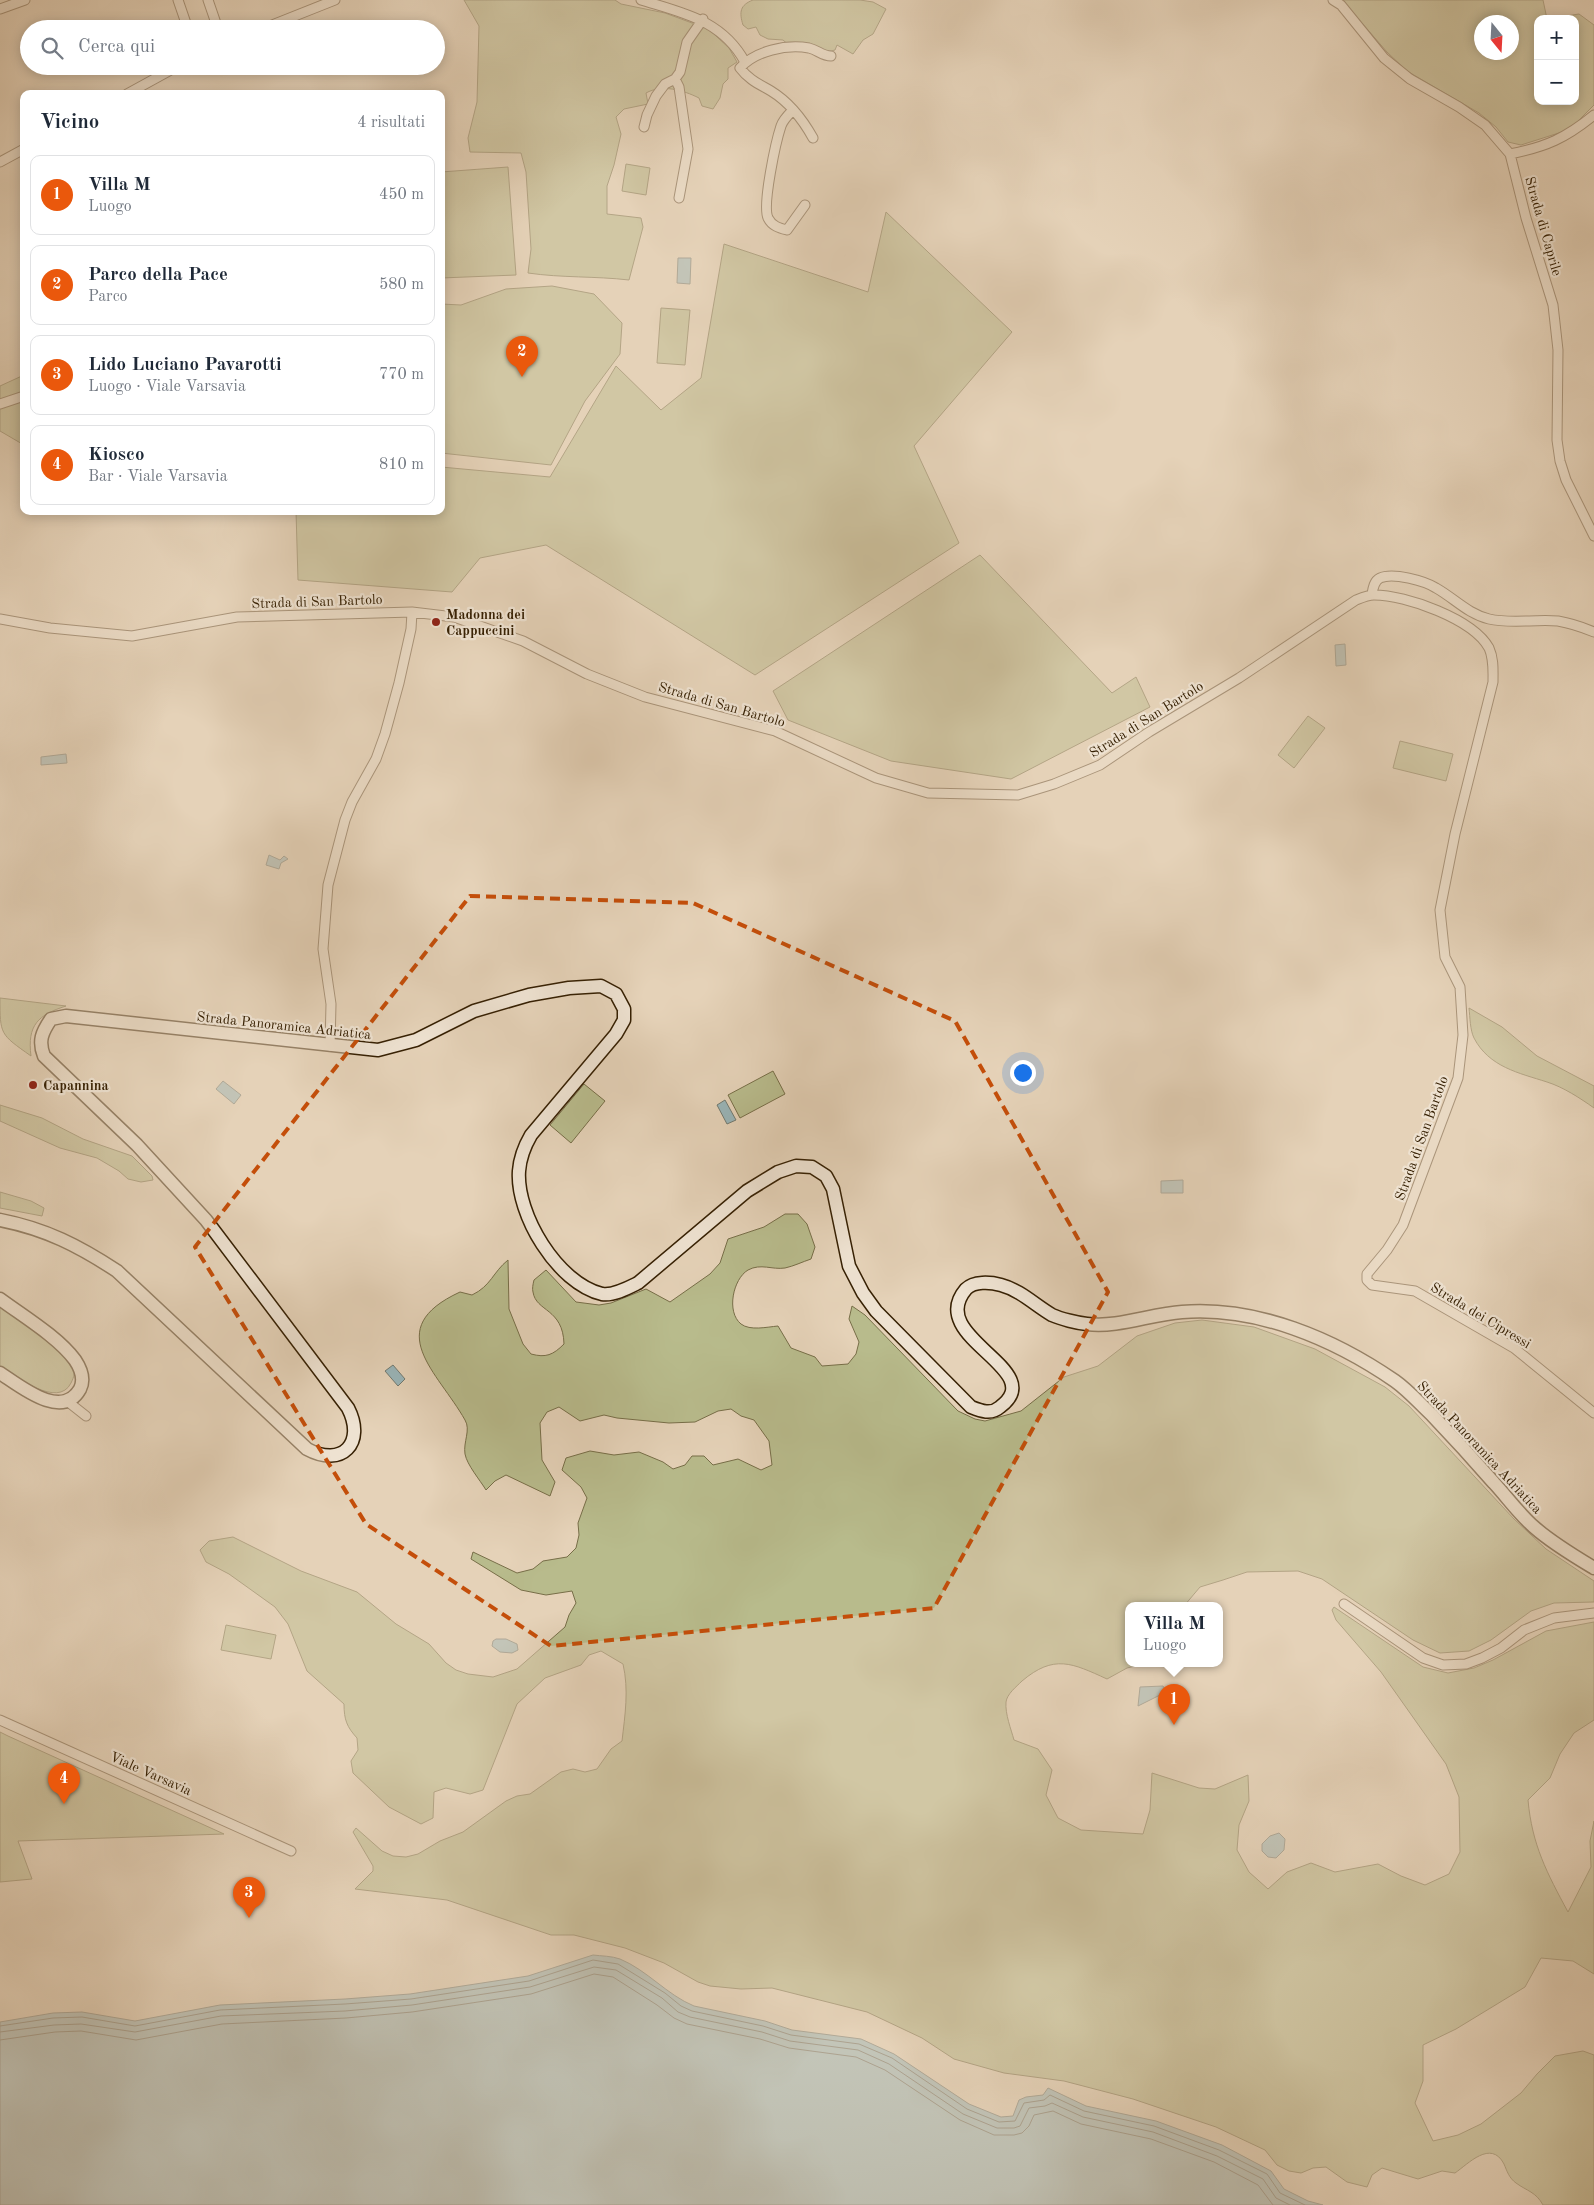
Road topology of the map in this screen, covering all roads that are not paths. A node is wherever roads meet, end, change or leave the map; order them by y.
1 (25, 0) edge
2 (178, 0) edge
3 (208, 0) edge
4 (335, 0) edge
5 (641, 0) edge
6 (1333, 0) edge
7 (0, 9) edge
8 (185, 20) edge
9 (215, 20) edge
10 (285, 20) edge
11 (703, 20) junction
12 (831, 56) dead end
13 (745, 62) junction
14 (162, 75) edge
15 (675, 79) junction
16 (134, 90) edge
17 (792, 110) junction
18 (1594, 115) edge
19 (644, 127) dead end
20 (813, 138) dead end
21 (20, 151) edge
22 (1510, 154) junction
23 (0, 162) edge
24 (679, 198) dead end
25 (806, 205) dead end
26 (20, 397) edge
27 (0, 404) edge
28 (1594, 536) edge
29 (1372, 594) junction
30 (412, 612) junction
31 (0, 619) edge
32 (1594, 632) edge
33 (330, 1046) junction
34 (0, 1220) edge
35 (1366, 1280) joint
36 (0, 1299) edge
37 (0, 1373) edge
38 (67, 1401) junction
39 (1594, 1413) edge
40 (86, 1416) dead end
41 (1594, 1568) edge
42 (1344, 1604) dead end
43 (1594, 1613) edge
44 (0, 1720) edge
45 (291, 1851) dead end

1 - 7 street
2 - 8 street
3 - 9 street
4 - 10 street
5 - 11 street
6 - 22 street, Strada di Caprile
11 - 13 street
11 - 15 street
12 - 13 street
13 - 17 street
14 - 16 street
15 - 19 street
15 - 24 street
17 - 20 street
17 - 25 street
18 - 22 street
21 - 23 street
22 - 28 street, Strada di Caprile
26 - 27 street
29 - 30 street, Strada di San Bartolo
29 - 32 street
29 - 35 street, Strada di San Bartolo
30 - 31 street, Strada di San Bartolo
30 - 33 street
33 - 34 street, Strada Panoramica Adriatica
33 - 41 street, Strada Panoramica Adriatica
35 - 39 street, Strada dei Cipressi
36 - 38 street
37 - 38 street
38 - 40 street
42 - 43 street
44 - 45 street, Viale Varsavia

